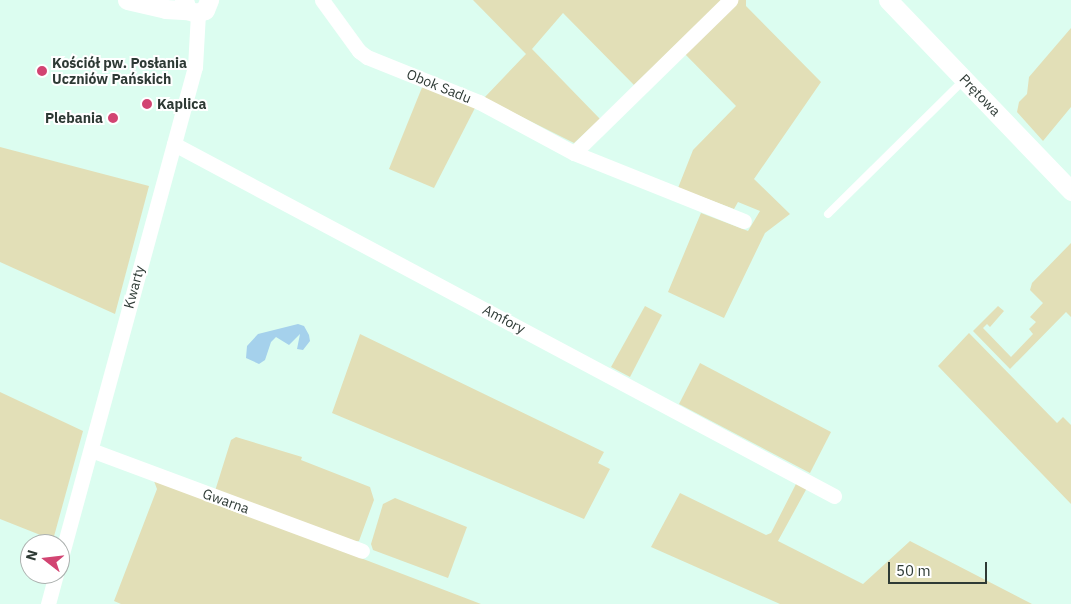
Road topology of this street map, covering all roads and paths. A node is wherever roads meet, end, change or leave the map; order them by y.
1 (322, 0) edge
2 (730, 0) edge
3 (888, 0) edge
4 (140, 1) edge
5 (201, 4) edge
6 (964, 80) junction
7 (174, 144) junction
8 (574, 153) junction
9 (1071, 191) edge
10 (828, 214) dead end
11 (744, 221) dead end
12 (91, 450) junction
13 (834, 496) dead end
14 (67, 534) edge
15 (362, 551) dead end
16 (53, 584) edge
17 (48, 604) edge

1 - 8 street, Obok Sadu
2 - 8 street
3 - 6 street, Prętowa
4 - 5 street
5 - 7 street, Kwarty
6 - 9 street, Prętowa
6 - 10 lane
7 - 12 street, Kwarty
7 - 13 street, Amfory
8 - 11 street, Obok Sadu
12 - 14 street, Kwarty
12 - 15 street, Gwarna
16 - 17 street

